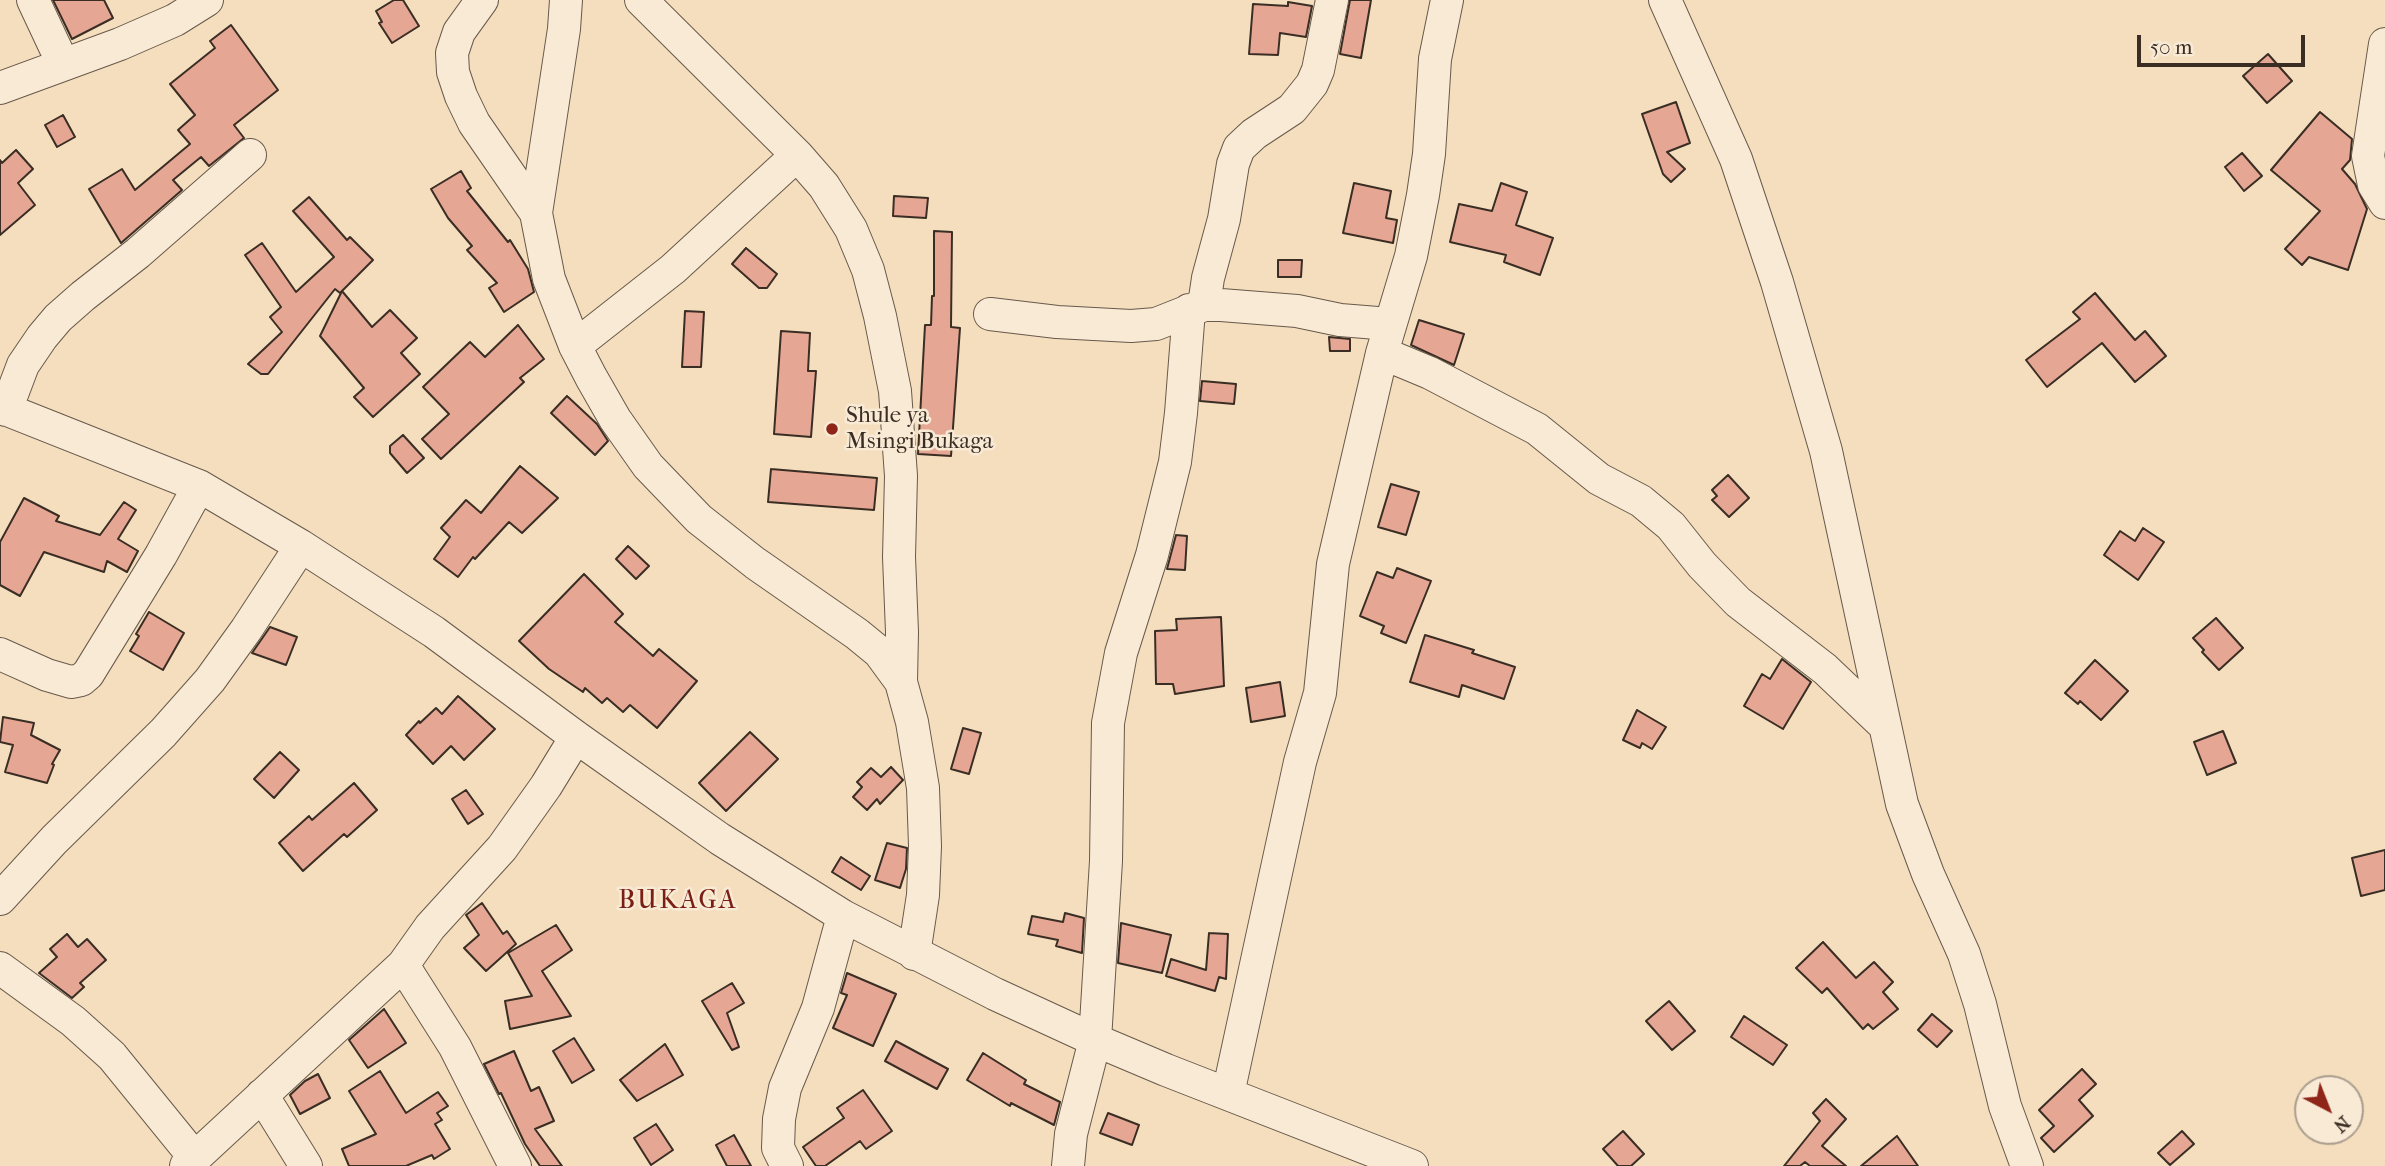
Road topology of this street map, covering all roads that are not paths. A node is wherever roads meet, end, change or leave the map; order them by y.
1 (33, 0) edge
2 (207, 0) edge
3 (482, 0) edge
4 (566, 0) edge
5 (641, 0) edge
6 (1332, 0) edge
7 (1447, 0) edge
8 (1665, 0) edge
9 (2385, 44) edge
10 (63, 64) junction
11 (0, 88) edge
12 (250, 155) dead end
13 (797, 155) junction
14 (2385, 204) edge
15 (536, 213) junction
16 (1197, 308) junction
17 (990, 314) dead end
18 (1386, 338) junction
19 (575, 346) junction
20 (3, 408) edge
21 (199, 486) junction
22 (301, 546) junction
23 (0, 654) edge
24 (901, 682) junction
25 (1885, 726) junction
26 (576, 737) junction
27 (0, 899) edge
28 (843, 916) junction
29 (914, 954) junction
30 (403, 965) junction
31 (0, 968) edge
32 (1095, 1040) junction
33 (1228, 1094) junction
34 (262, 1095) junction
35 (778, 1160) edge
36 (190, 1162) edge
37 (306, 1166) edge
38 (515, 1166) edge
39 (1068, 1166) edge
40 (1412, 1166) edge
41 (2027, 1166) edge

1 - 10 street
2 - 10 street
3 - 15 street
4 - 15 street
5 - 13 street
6 - 16 street
7 - 18 street
8 - 25 street
9 - 14 street
10 - 11 street
12 - 20 street
13 - 19 street
13 - 24 street
15 - 19 street
16 - 17 street
16 - 18 street
16 - 32 street
18 - 25 street
18 - 33 street
19 - 24 street
20 - 21 street
21 - 22 street
21 - 23 street
22 - 26 street
22 - 27 street
24 - 29 street
25 - 41 street
26 - 28 street
26 - 30 street
28 - 29 street
28 - 35 street
29 - 32 street
30 - 34 street
30 - 38 street
31 - 36 street
32 - 33 street
32 - 39 street
33 - 40 street
34 - 36 street
34 - 37 street

